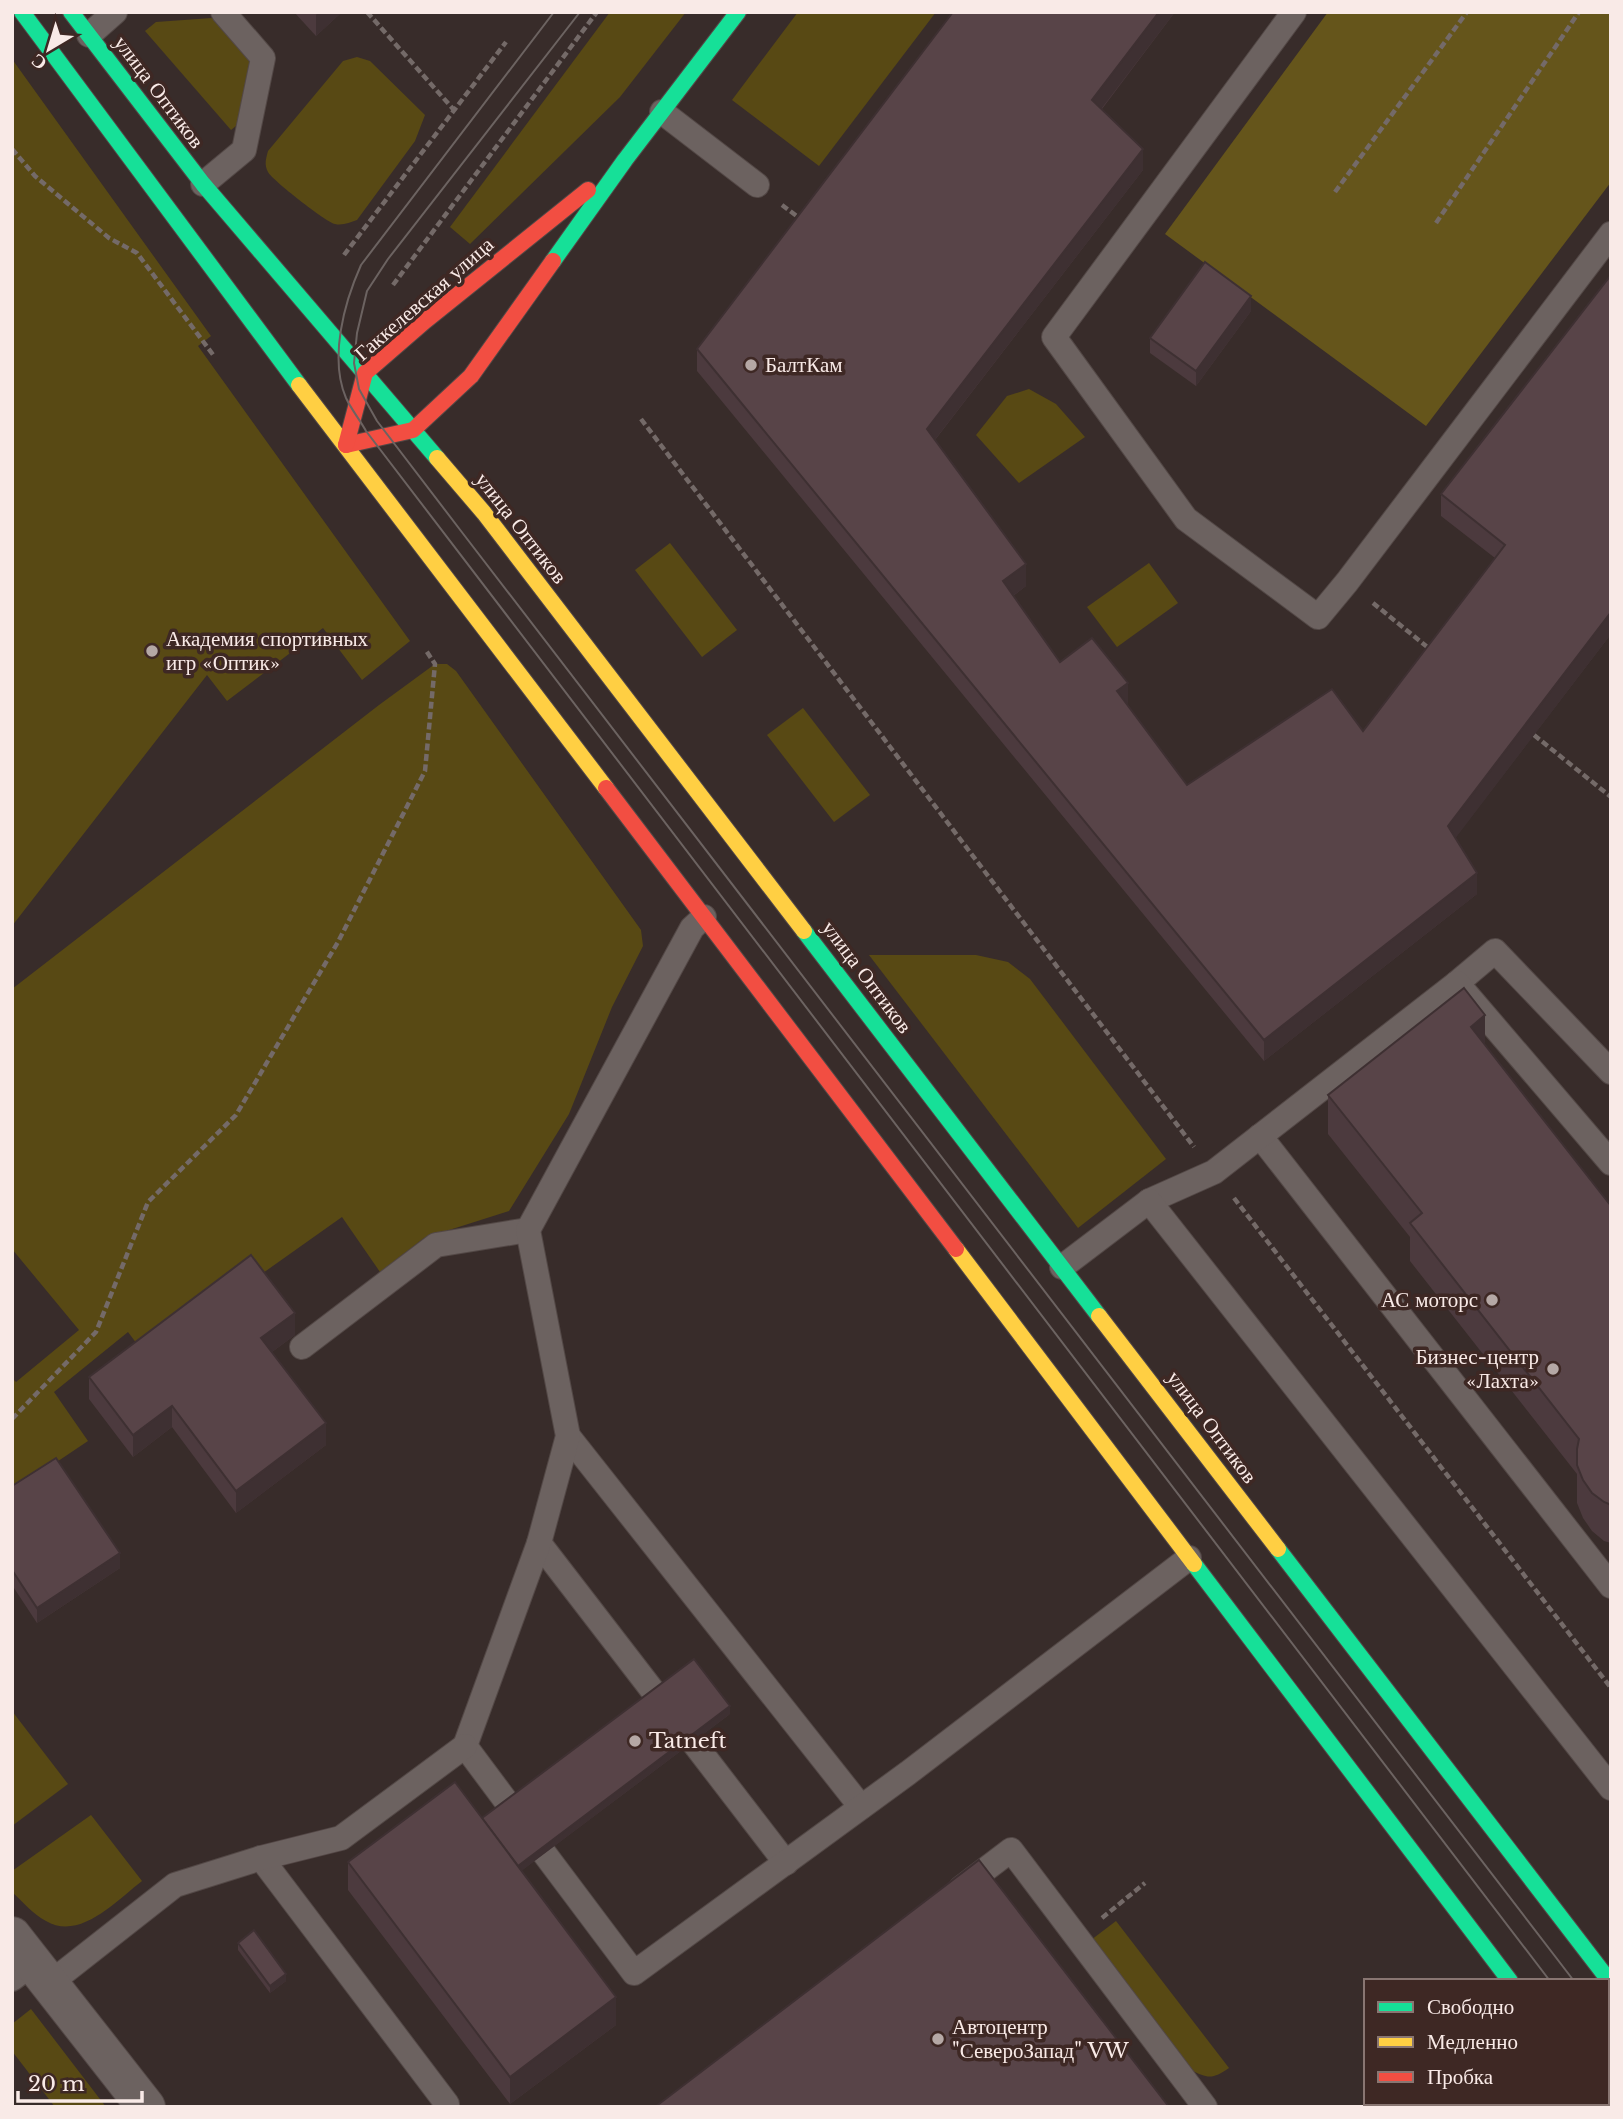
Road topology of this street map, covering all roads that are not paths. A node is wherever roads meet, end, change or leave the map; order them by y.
1 (22, 12) edge
2 (71, 12) edge
3 (115, 12) edge
4 (223, 12) edge
5 (738, 12) edge
6 (1294, 12) edge
7 (89, 35) junction
8 (662, 112) junction
9 (625, 160) junction
10 (203, 184) junction
11 (757, 185) dead end
12 (1611, 234) edge
13 (365, 373) junction
14 (414, 430) junction
15 (346, 445) junction
16 (704, 917) junction
17 (1457, 983) junction
18 (1611, 1072) edge
19 (1260, 1136) junction
20 (1611, 1163) edge
21 (1149, 1201) junction
22 (528, 1230) junction
23 (1062, 1267) junction
24 (302, 1347) dead end
25 (568, 1436) junction
26 (540, 1543) junction
27 (1189, 1558) junction
28 (1611, 1587) edge
29 (656, 1695) edge
30 (693, 1742) edge
31 (465, 1746) junction
32 (1611, 1788) edge
33 (509, 1805) edge
34 (861, 1807) junction
35 (544, 1853) edge
36 (261, 1858) junction
37 (786, 1863) junction
38 (945, 1900) edge
39 (26, 1966) edge
40 (1508, 1979) edge
41 (1608, 1979) edge
42 (447, 2104) dead end
43 (146, 2107) edge
44 (1205, 2107) edge

1 - 15 main road
2 - 7 main road, улица Оптиков
3 - 7 lane
4 - 10 lane
5 - 8 main road, Гаккелевская улица
6 - 12 lane
7 - 10 main road, улица Оптиков
8 - 9 main road, Гаккелевская улица
8 - 11 lane
9 - 13 main road, Гаккелевская улица
9 - 14 main road, Гаккелевская улица
10 - 13 main road, улица Оптиков
13 - 14 main road, улица Оптиков
13 - 15 main road, Гаккелевская улица
14 - 15 main road
14 - 23 main road, улица Оптиков
15 - 16 main road
16 - 22 lane
16 - 27 main road
17 - 18 lane
17 - 19 lane
17 - 20 lane
19 - 21 lane
19 - 28 lane
21 - 23 lane
21 - 32 lane
22 - 24 lane
22 - 25 lane
23 - 41 main road, улица Оптиков
25 - 26 lane
25 - 34 lane
26 - 29 lane
26 - 31 lane
27 - 34 lane
27 - 40 main road
30 - 37 lane
31 - 33 lane
31 - 36 lane
34 - 37 lane
35 - 37 lane
36 - 39 lane
36 - 42 lane
38 - 44 lane
39 - 43 street

